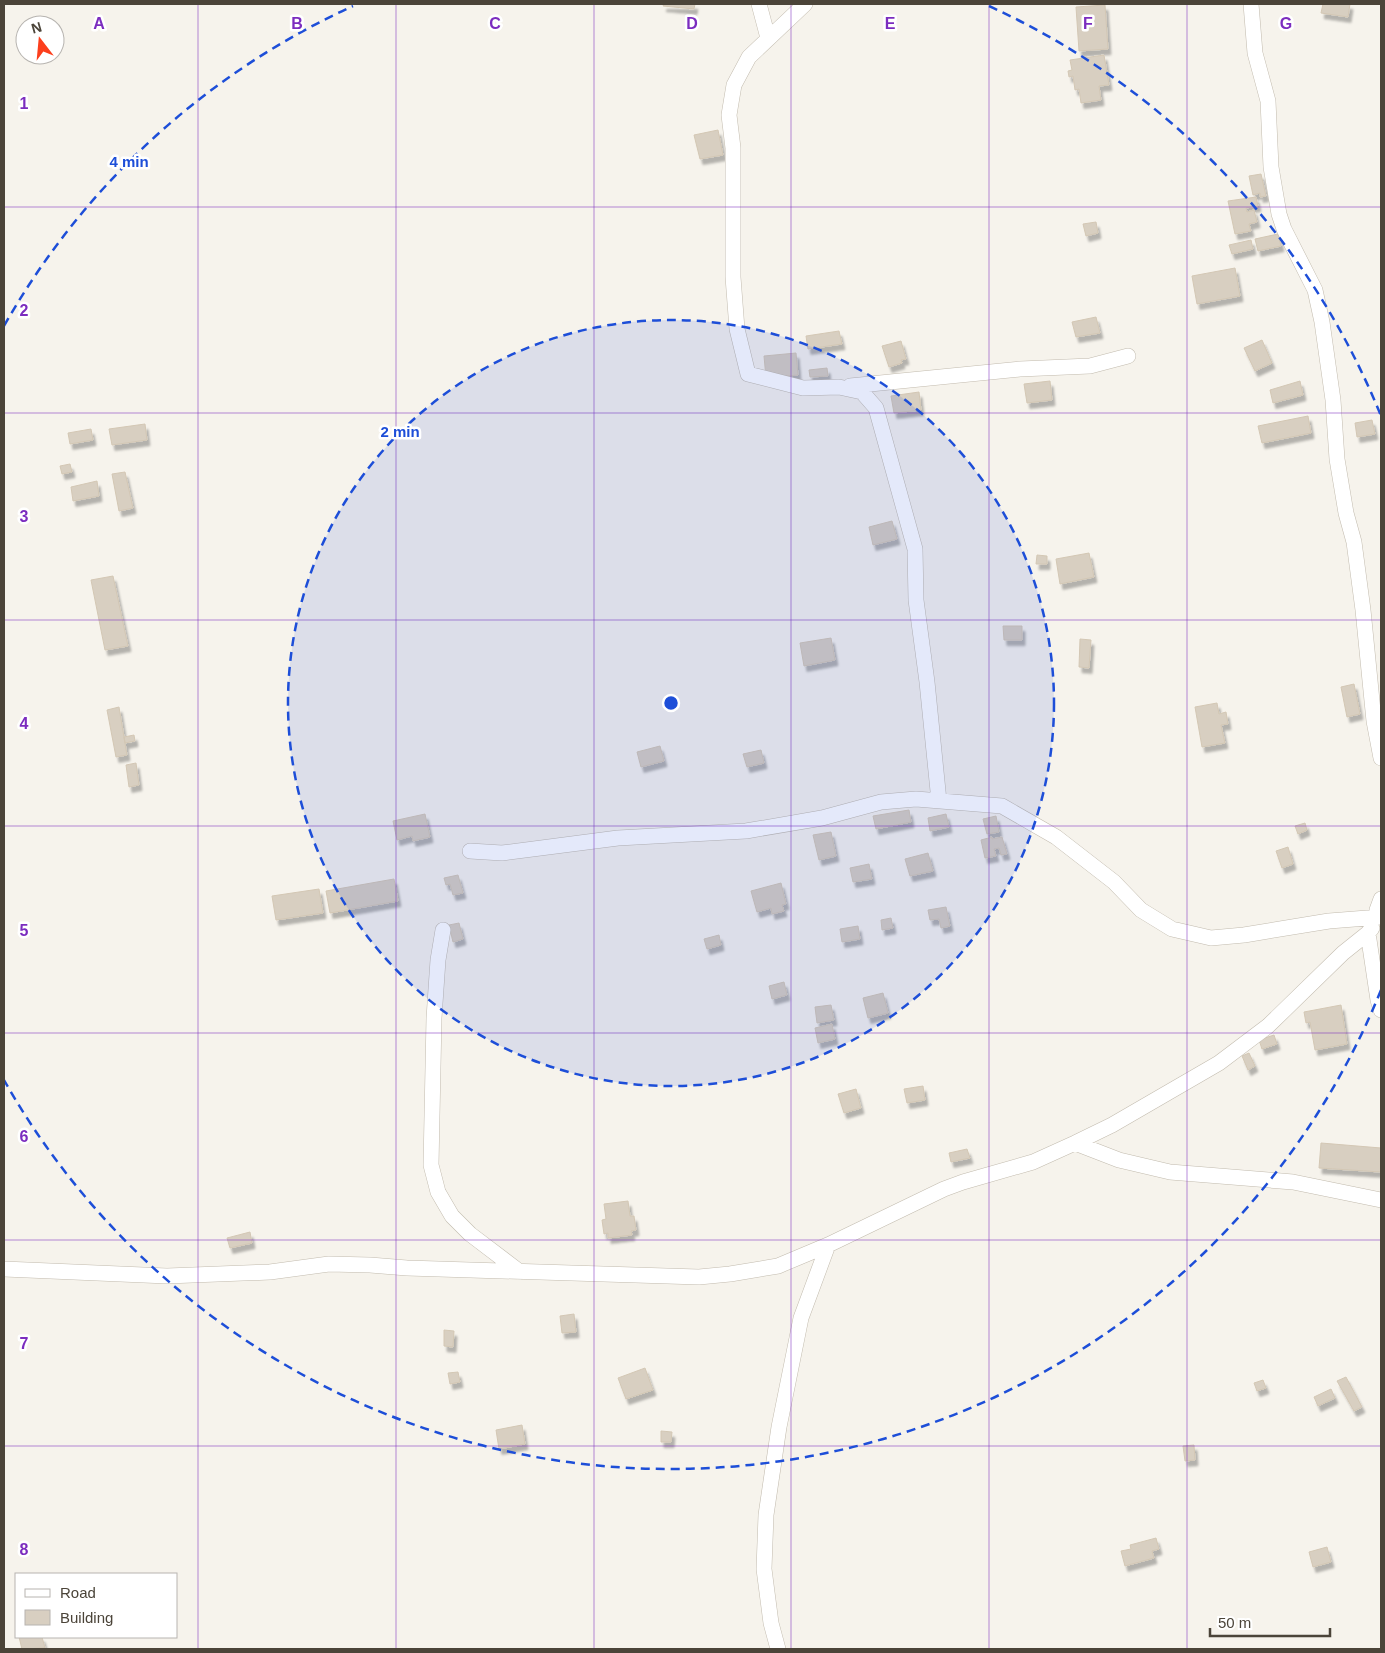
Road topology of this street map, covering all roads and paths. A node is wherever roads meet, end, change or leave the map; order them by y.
1 (759, 4) edge
2 (805, 4) edge
3 (1251, 4) edge
4 (768, 38) junction
5 (1128, 356) dead end
6 (839, 388) junction
7 (1381, 758) edge
8 (940, 801) junction
9 (470, 851) dead end
10 (1380, 909) edge
11 (443, 930) dead end
12 (1368, 934) junction
13 (1381, 1010) edge
14 (1075, 1144) junction
15 (1381, 1200) edge
16 (828, 1245) junction
17 (4, 1269) edge
18 (520, 1272) junction
19 (778, 1649) edge

1 - 4 street
2 - 4 street
3 - 7 street
4 - 6 street
5 - 6 street
6 - 8 street
8 - 9 street
8 - 10 street
10 - 12 street
11 - 18 street
12 - 13 street
12 - 14 street
14 - 15 street
14 - 16 street
16 - 18 street
16 - 19 street
17 - 18 street

